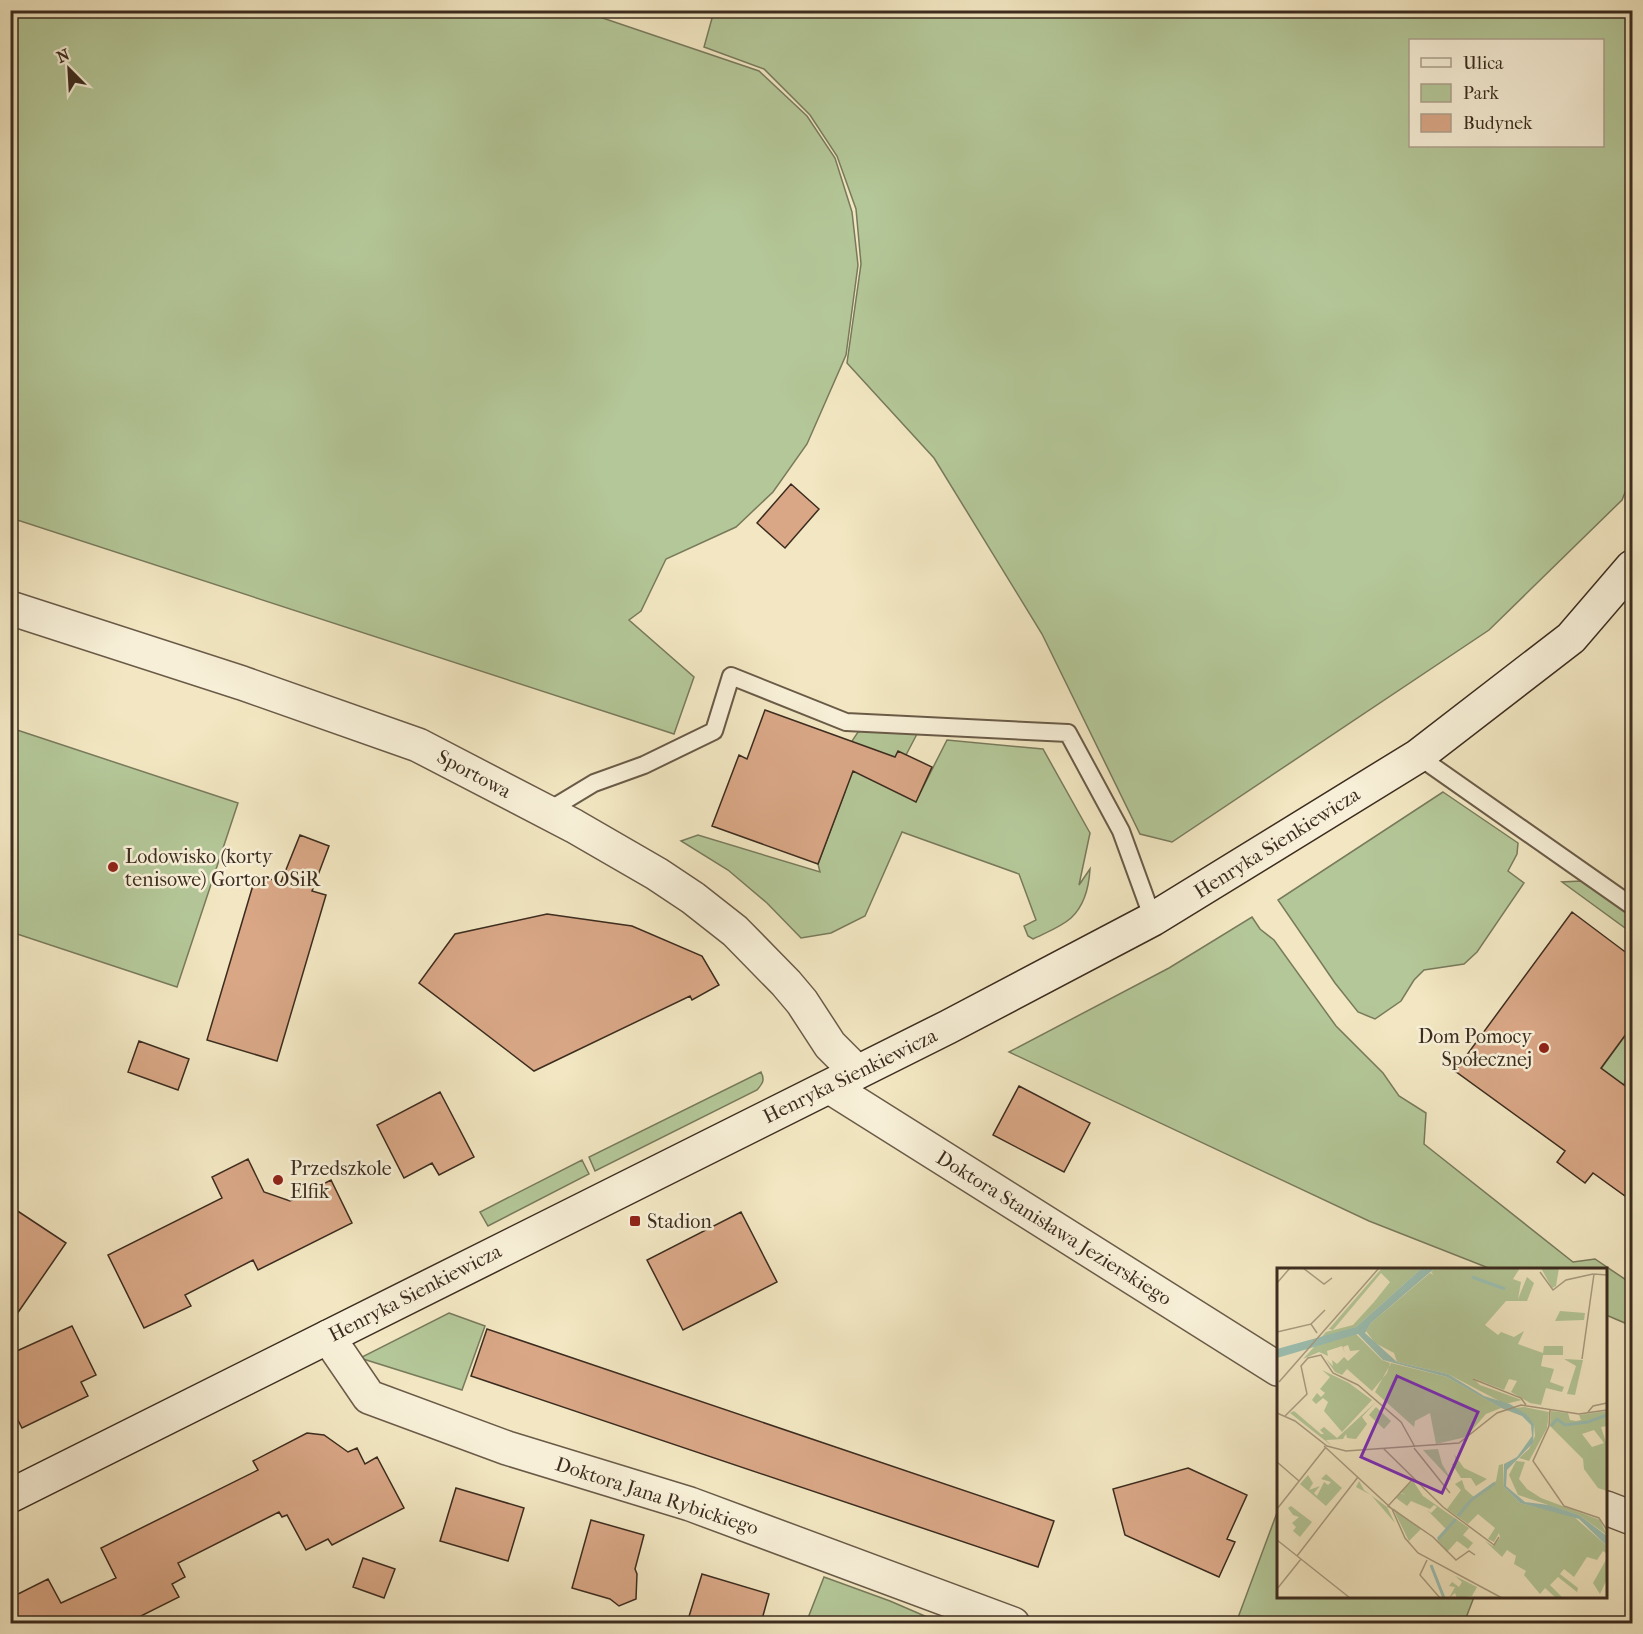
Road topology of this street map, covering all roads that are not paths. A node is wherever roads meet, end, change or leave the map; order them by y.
1 (1632, 567) edge
2 (10, 608) edge
3 (1418, 756) junction
4 (546, 812) junction
5 (1632, 906) edge
6 (1153, 919) junction
7 (843, 1080) junction
8 (328, 1337) junction
9 (1277, 1368) edge
10 (10, 1496) edge
11 (1607, 1509) edge
12 (1632, 1518) edge
13 (1013, 1623) edge

1 - 3 street, Henryka Sienkiewicza
2 - 4 street, Sportowa
3 - 5 lane
3 - 6 street, Henryka Sienkiewicza
4 - 6 lane
4 - 7 street, Sportowa
6 - 7 street, Henryka Sienkiewicza
7 - 8 street, Henryka Sienkiewicza
7 - 9 street, Doktora Stanisława Jezierskiego
8 - 10 street, Henryka Sienkiewicza
8 - 13 street, Doktora Jana Rybickiego
11 - 12 street

